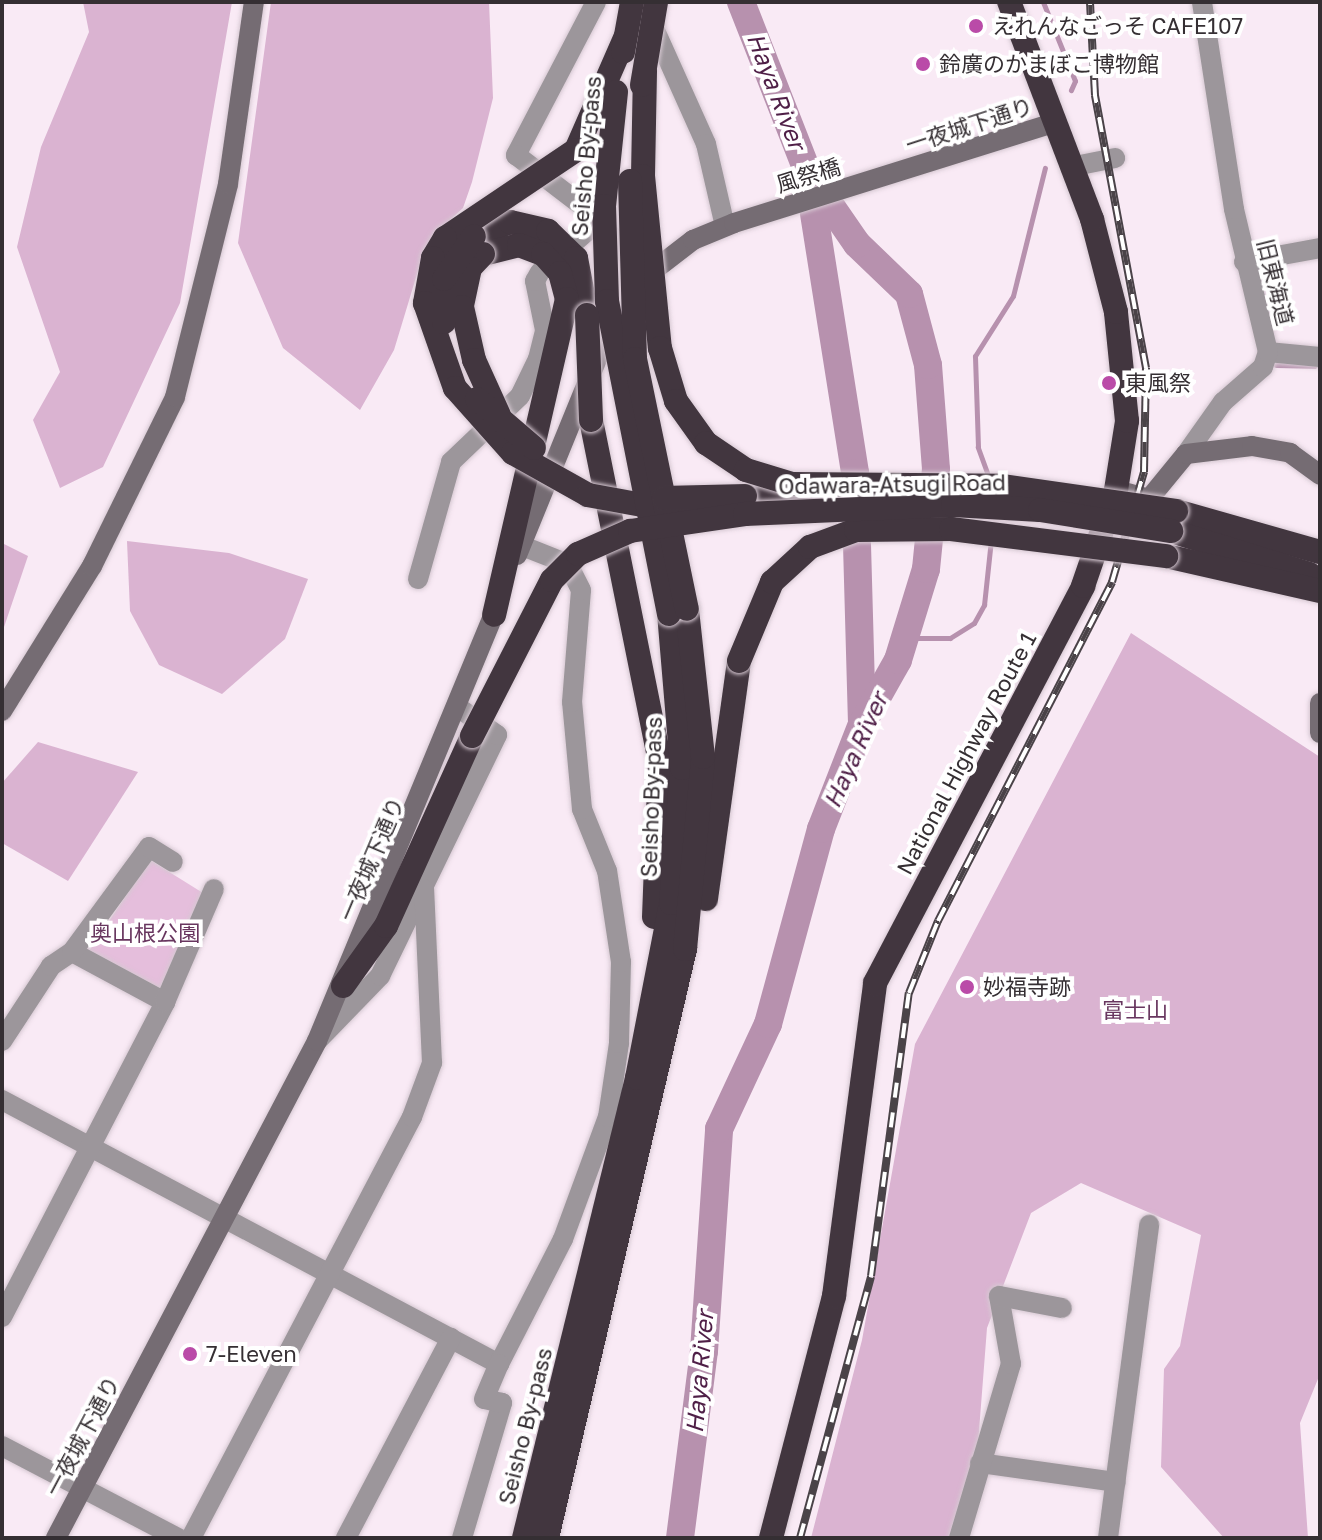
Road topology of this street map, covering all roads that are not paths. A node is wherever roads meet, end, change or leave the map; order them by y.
1 (254, 2) edge
2 (596, 2) edge
3 (632, 2) edge
4 (642, 2) edge
5 (656, 2) edge
6 (1009, 2) edge
7 (1202, 2) edge
8 (625, 38) junction
9 (645, 71) junction
10 (1057, 122) junction
11 (1115, 158) dead end
12 (1075, 166) junction
13 (896, 174) joint
14 (600, 220) junction
15 (729, 224) junction
16 (577, 240) dead end
17 (479, 245) junction
18 (1320, 248) edge
19 (1244, 262) junction
20 (540, 272) dead end
21 (644, 277) junction
22 (1268, 352) junction
23 (1320, 357) edge
24 (1186, 454) junction
25 (1320, 475) edge
26 (838, 489) junction
27 (1116, 490) junction
28 (745, 514) junction
29 (1173, 521) junction
30 (520, 545) junction
31 (1320, 552) edge
32 (1320, 578) edge
33 (418, 579) dead end
34 (1320, 591) edge
35 (678, 612) junction
36 (494, 615) junction
37 (1320, 703) edge
38 (459, 708) junction
39 (2, 711) edge
40 (1320, 733) edge
41 (173, 862) dead end
42 (214, 889) dead end
43 (424, 889) junction
44 (72, 952) junction
45 (343, 986) junction
46 (165, 1002) junction
47 (671, 1029) junction
48 (2, 1041) edge
49 (317, 1041) junction
50 (637, 1078) junction
51 (2, 1100) edge
52 (90, 1149) junction
53 (224, 1217) junction
54 (1149, 1225) dead end
55 (332, 1275) junction
56 (1062, 1308) dead end
57 (2, 1317) edge
58 (451, 1338) junction
59 (499, 1364) junction
60 (2, 1446) edge
61 (980, 1463) junction
62 (1116, 1482) junction
63 (82, 1488) junction
64 (56, 1538) edge
65 (178, 1538) edge
66 (191, 1538) edge
67 (346, 1538) edge
68 (462, 1538) edge
69 (524, 1538) edge
70 (547, 1538) edge
71 (771, 1538) edge
72 (959, 1538) edge
73 (1108, 1538) edge

1 - 39 street
2 - 14 street
3 - 8 highway, Seisho By-pass, bridge
4 - 15 street
5 - 9 highway, Seisho By-pass, bridge
6 - 10 highway, National Highway Route 1
7 - 19 street, 旧東海道
8 - 28 highway, bridge
8 - 35 highway, Seisho By-pass, bridge
9 - 26 highway, bridge
9 - 35 highway, Seisho By-pass, bridge
10 - 12 highway, National Highway Route 1
10 - 13 street, 一夜城下通り
11 - 12 street
12 - 27 highway, National Highway Route 1
13 - 15 street, 風祭橋
14 - 16 street
14 - 21 street
15 - 21 street, 一夜城下通り
17 - 26 highway, bridge
17 - 36 highway
17 - 50 highway, bridge
18 - 19 street
19 - 22 street, 旧東海道
20 - 33 street
21 - 30 street, 一夜城下通り
22 - 23 street
22 - 24 street, 旧東海道
24 - 25 street
24 - 27 street, 旧東海道
26 - 29 highway, Odawara-Atsugi Road, bridge
27 - 71 highway, National Highway Route 1
28 - 29 highway, Odawara-Atsugi Road, bridge
28 - 45 highway, bridge
29 - 31 highway, Odawara-Atsugi Road
29 - 32 highway, Odawara-Atsugi Road
30 - 36 street, 一夜城下通り
30 - 59 street
34 - 47 highway, bridge
35 - 47 highway, Seisho By-pass
35 - 50 highway, Seisho By-pass
36 - 38 street, 一夜城下通り
37 - 40 street
38 - 43 street
38 - 45 street, 一夜城下通り
41 - 44 street
42 - 46 street
43 - 49 street
43 - 55 street
44 - 46 street
44 - 48 street
45 - 49 street, 一夜城下通り
46 - 52 street
47 - 70 highway, Seisho By-pass
49 - 53 street, 一夜城下通り
50 - 69 highway, Seisho By-pass
51 - 52 street
52 - 53 street
52 - 57 street
53 - 55 street
53 - 63 street, 一夜城下通り
54 - 62 street
55 - 58 street
55 - 66 street
56 - 61 street
58 - 59 street
58 - 67 street
59 - 68 street
60 - 63 street
61 - 62 street
61 - 72 street
62 - 73 street
63 - 64 street, 一夜城下通り
63 - 65 street

